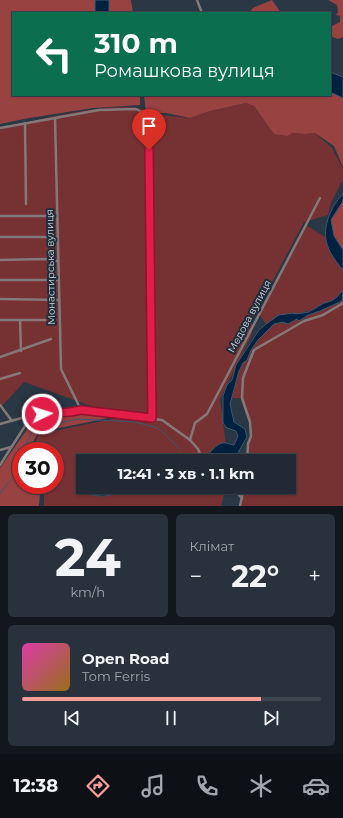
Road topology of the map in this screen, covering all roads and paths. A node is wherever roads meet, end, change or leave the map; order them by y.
1 (197, 0) edge
2 (202, 12) edge
3 (55, 118) junction
4 (25, 123) junction
5 (0, 128) edge
6 (320, 198) dead end
7 (26, 204) dead end
8 (0, 216) edge
9 (57, 216) junction
10 (0, 237) edge
11 (58, 237) junction
12 (0, 260) edge
13 (58, 261) junction
14 (0, 280) edge
15 (59, 280) junction
16 (0, 299) edge
17 (59, 300) junction
18 (343, 303) edge
19 (0, 320) edge
20 (20, 320) junction
21 (45, 320) dead end
22 (51, 339) dead end
23 (21, 351) junction
24 (0, 357) edge
25 (20, 373) dead end
26 (0, 379) edge
27 (0, 405) edge
28 (81, 410) junction
29 (32, 415) junction
30 (152, 418) junction
31 (12, 421) junction
32 (0, 424) edge
33 (190, 440) junction
34 (11, 447) junction
35 (0, 450) edge
36 (200, 454) edge
37 (247, 454) edge
38 (0, 465) edge
39 (238, 494) edge
40 (243, 494) edge
41 (242, 498) junction
42 (240, 506) edge

1 - 2 street
3 - 4 street
3 - 9 street, Монастирська вулиця
3 - 30 street
4 - 5 street
4 - 7 street
6 - 33 street, Медова вулиця
8 - 9 street
9 - 11 street, Монастирська вулиця
10 - 11 street
11 - 13 street, Монастирська вулиця
12 - 13 street
13 - 15 street, Монастирська вулиця
14 - 15 street
15 - 17 street, Монастирська вулиця
16 - 17 street
17 - 28 street, Монастирська вулиця
18 - 37 street
19 - 20 street
20 - 21 street
20 - 23 street
22 - 23 street
23 - 24 street
25 - 26 street
27 - 31 street
28 - 29 street
28 - 30 street
29 - 31 street
29 - 34 street
30 - 33 street
31 - 32 street
33 - 36 street
34 - 35 street
34 - 38 street
39 - 41 street
40 - 41 street
41 - 42 street

